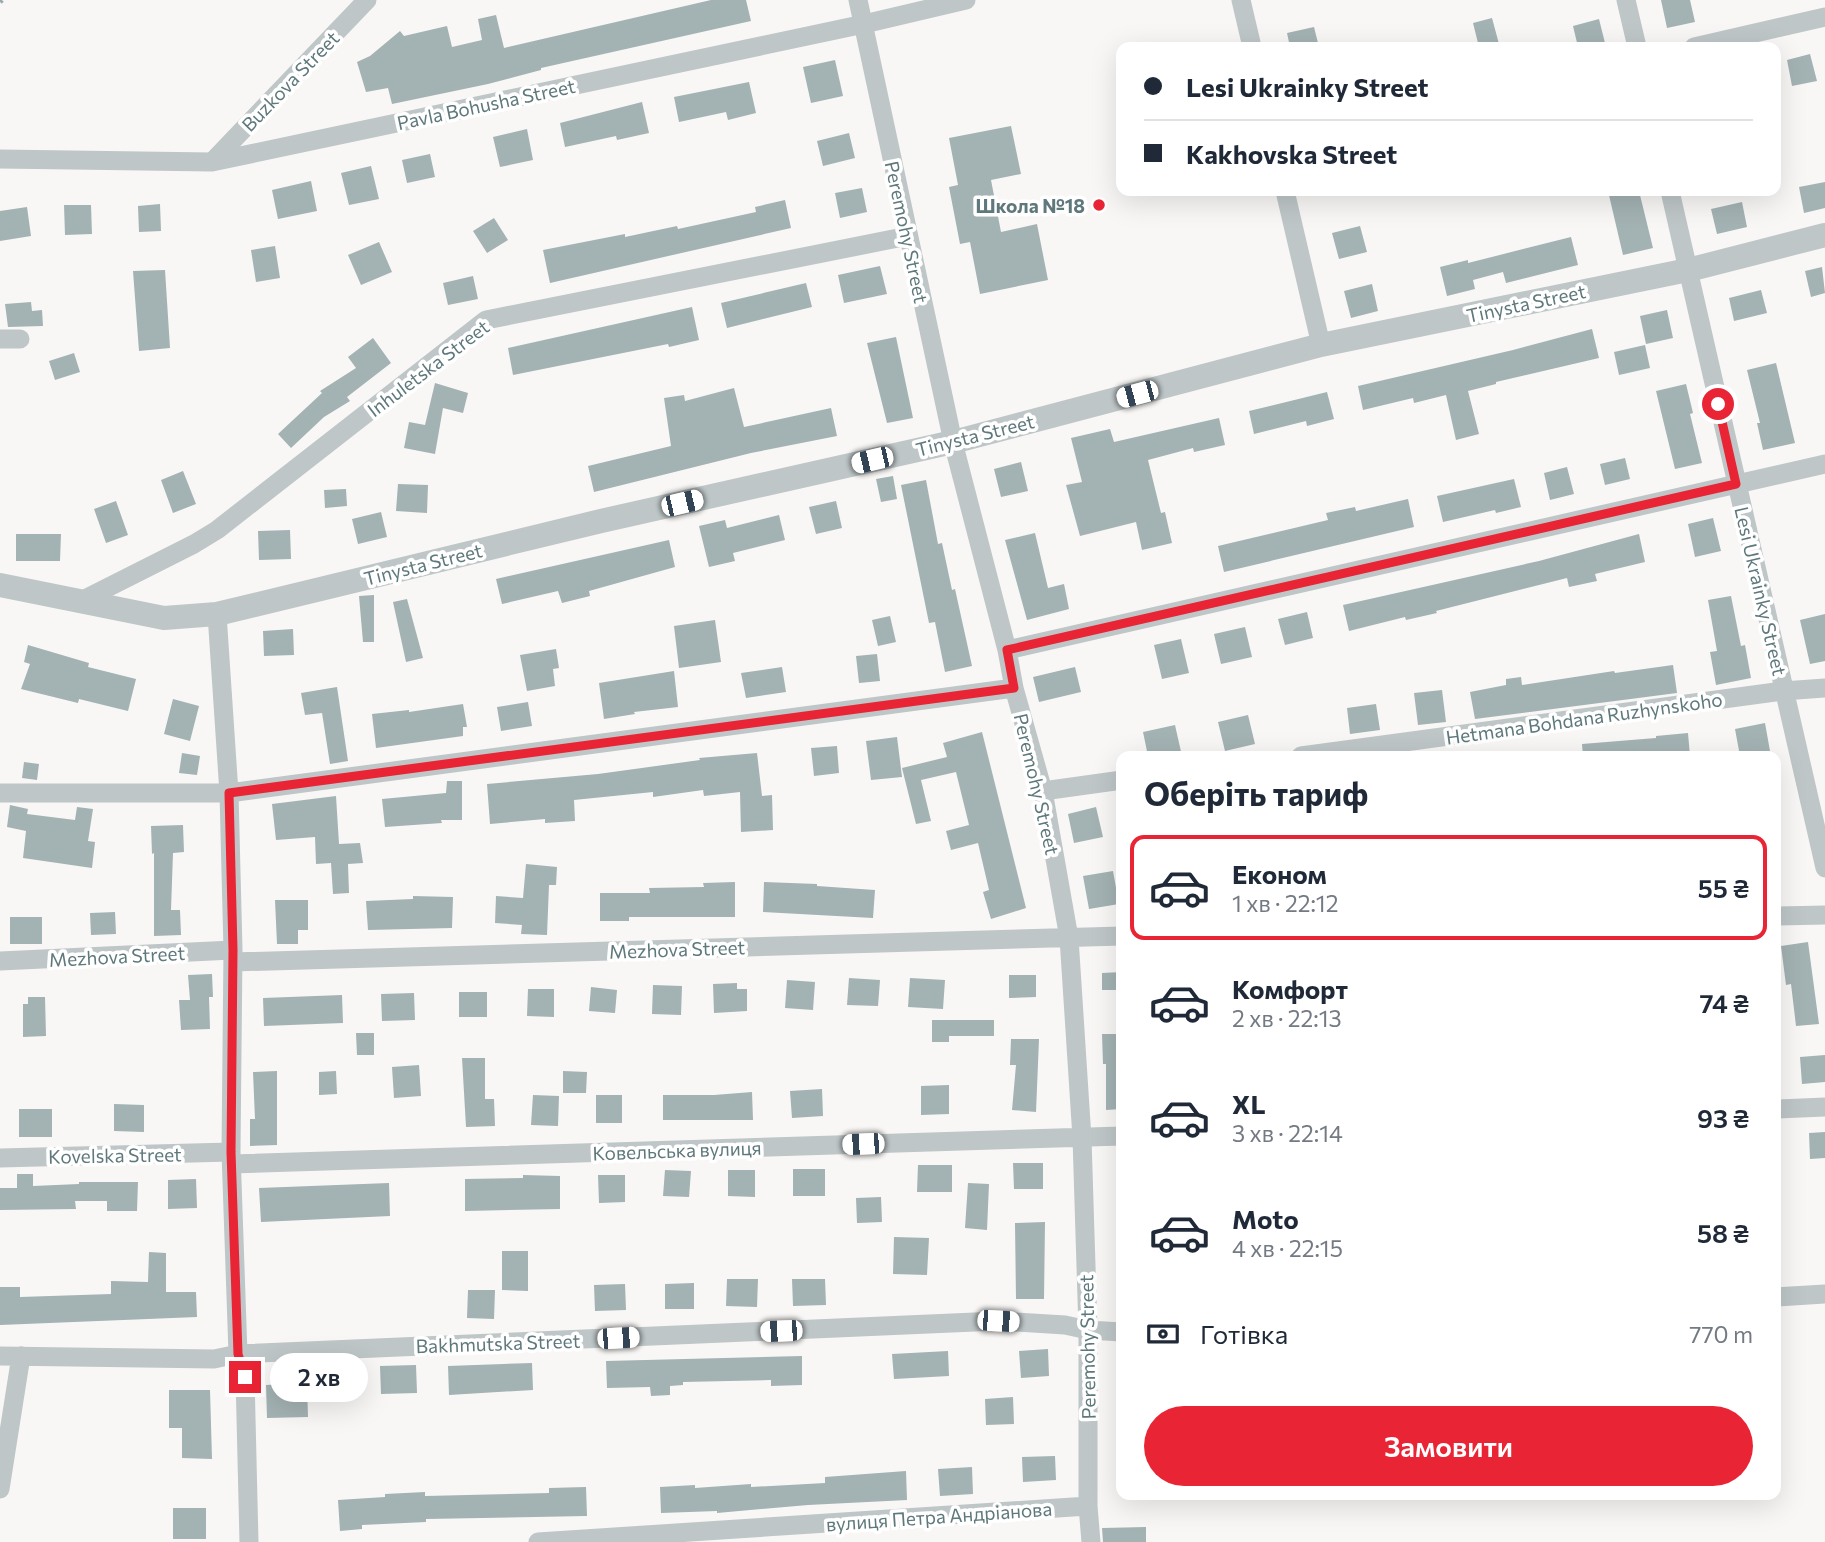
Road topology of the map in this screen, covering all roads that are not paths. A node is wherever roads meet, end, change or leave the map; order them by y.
1 (367, 0) edge
2 (858, 0) edge
3 (967, 0) edge
4 (1241, 0) edge
5 (1626, 0) edge
6 (1825, 17) edge
7 (864, 24) junction
8 (1251, 42) edge
9 (1636, 42) edge
10 (1716, 42) edge
11 (0, 159) edge
12 (212, 162) junction
13 (1286, 196) edge
14 (1671, 196) edge
15 (1825, 235) edge
16 (908, 236) junction
17 (1688, 270) junction
18 (0, 339) edge
19 (20, 339) dead end
20 (1321, 345) junction
21 (953, 442) junction
22 (1825, 464) edge
23 (1736, 484) junction
24 (0, 584) edge
25 (81, 601) junction
26 (217, 614) junction
27 (1007, 650) junction
28 (1014, 688) junction
29 (1825, 688) edge
30 (1783, 691) junction
31 (1338, 751) edge
32 (1116, 781) edge
33 (1043, 791) junction
34 (0, 793) edge
35 (229, 793) junction
36 (1825, 867) edge
37 (1825, 915) edge
38 (1781, 916) edge
39 (1116, 936) edge
40 (1069, 938) junction
41 (233, 956) junction
42 (0, 961) edge
43 (1825, 1107) edge
44 (1781, 1109) edge
45 (1116, 1136) edge
46 (1082, 1138) junction
47 (0, 1158) edge
48 (231, 1158) junction
49 (1825, 1294) edge
50 (1781, 1297) edge
51 (1088, 1330) junction
52 (1116, 1332) edge
53 (238, 1354) junction
54 (0, 1356) edge
55 (21, 1356) junction
56 (0, 1489) edge
57 (1088, 1506) junction
58 (249, 1542) edge
59 (538, 1542) edge
60 (1091, 1542) edge

1 - 12 street, Buzkova Street
2 - 7 street, Peremohy Street
3 - 7 street, Pavla Bohusha Street
4 - 8 street
5 - 9 street
6 - 10 street
7 - 12 street, Pavla Bohusha Street
7 - 16 street, Peremohy Street
11 - 12 street, Pavla Bohusha Street
13 - 20 street
14 - 17 street, Lesi Ukrainky Street
15 - 17 street, Tinysta Street
16 - 21 street, Peremohy Street
16 - 25 street, Inhuletska Street
17 - 20 street, Tinysta Street
17 - 23 street, Lesi Ukrainky Street
18 - 19 street
20 - 21 street, Tinysta Street
21 - 26 street, Tinysta Street
21 - 27 street, Peremohy Street
22 - 23 street
23 - 27 street
23 - 30 street, Lesi Ukrainky Street
24 - 25 street, Tinysta Street
25 - 26 street, Tinysta Street
26 - 35 street
27 - 28 street, Peremohy Street
28 - 33 street, Peremohy Street
28 - 35 street
29 - 30 street, Hetmana Bohdana Ruzhynskoho
30 - 31 street, Hetmana Bohdana Ruzhynskoho
30 - 36 street, Lesi Ukrainky Street
32 - 33 street
33 - 40 street, Peremohy Street
34 - 35 street
35 - 41 street
37 - 38 street
39 - 40 street, Mezhova Street
40 - 41 street, Mezhova Street
40 - 46 street, Peremohy Street
41 - 42 street, Mezhova Street
41 - 48 street
43 - 44 street
45 - 46 street, Ковельська вулиця
46 - 48 street, Ковельська вулиця
46 - 51 street, Peremohy Street
47 - 48 street, Kovelska Street
48 - 53 street
49 - 50 street
51 - 52 street, Bakhmutska Street
51 - 53 street, Bakhmutska Street
51 - 57 street, Peremohy Street
53 - 55 street, Bakhmutska Street
53 - 58 street
54 - 55 street, Bakhmutska Street
55 - 56 street
57 - 59 street, вулиця Петра Андріанова
57 - 60 street, Peremohy Street

